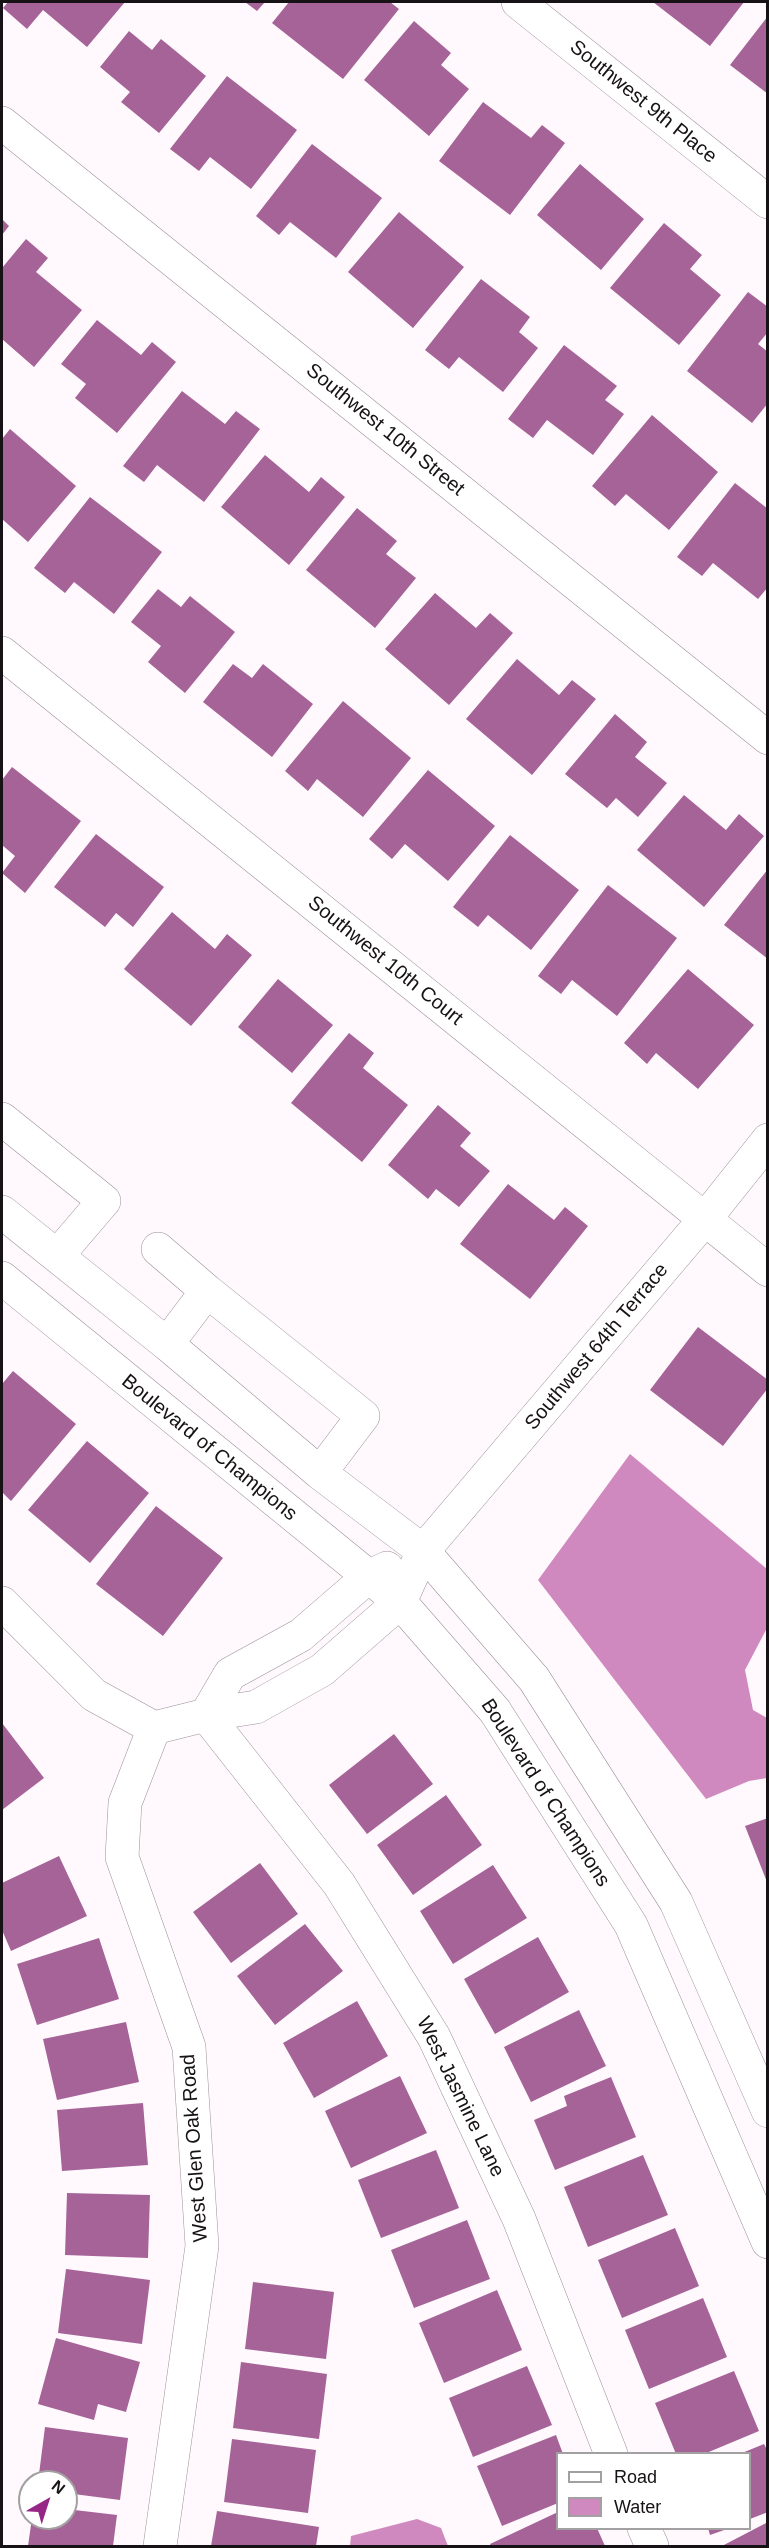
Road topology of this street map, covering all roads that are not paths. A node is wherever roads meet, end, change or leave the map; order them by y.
1 (518, 2) edge
2 (2, 123) edge
3 (768, 202) edge
4 (2, 653) edge
5 (768, 738) edge
6 (2, 1119) edge
7 (768, 1140) edge
8 (2, 1212) edge
9 (705, 1219) junction
10 (158, 1250) dead end
11 (57, 1256) junction
12 (768, 1270) edge
13 (2, 1278) edge
14 (207, 1291) junction
15 (167, 1344) junction
16 (320, 1473) junction
17 (423, 1551) junction
18 (368, 1577) junction
19 (400, 1602) junction
20 (2, 1603) edge
21 (206, 1715) junction
22 (154, 1728) junction
23 (768, 2111) edge
24 (768, 2242) edge
25 (610, 2452) edge
26 (644, 2530) edge
27 (160, 2547) edge
28 (652, 2547) edge

1 - 3 street, Southwest 9th Place
2 - 5 street, Southwest 10th Street
4 - 9 street, Southwest 10th Court
6 - 11 street
7 - 9 street, Southwest 64th Terrace
8 - 11 street
9 - 12 street, Southwest 10th Court
9 - 17 street, Southwest 64th Terrace
10 - 14 street
11 - 15 street
13 - 18 street, Boulevard of Champions
14 - 15 street
14 - 16 street
15 - 16 street
16 - 17 street
17 - 18 street, Southwest 64th Terrace
17 - 19 street, Southwest 64th Terrace
17 - 23 street
18 - 19 street, Boulevard of Champions
18 - 21 street, Southwest 64th Terrace
19 - 21 street
19 - 24 street, Boulevard of Champions
20 - 22 street
21 - 22 street
21 - 25 street, West Jasmine Lane
22 - 27 street, West Glen Oak Road
26 - 28 street

